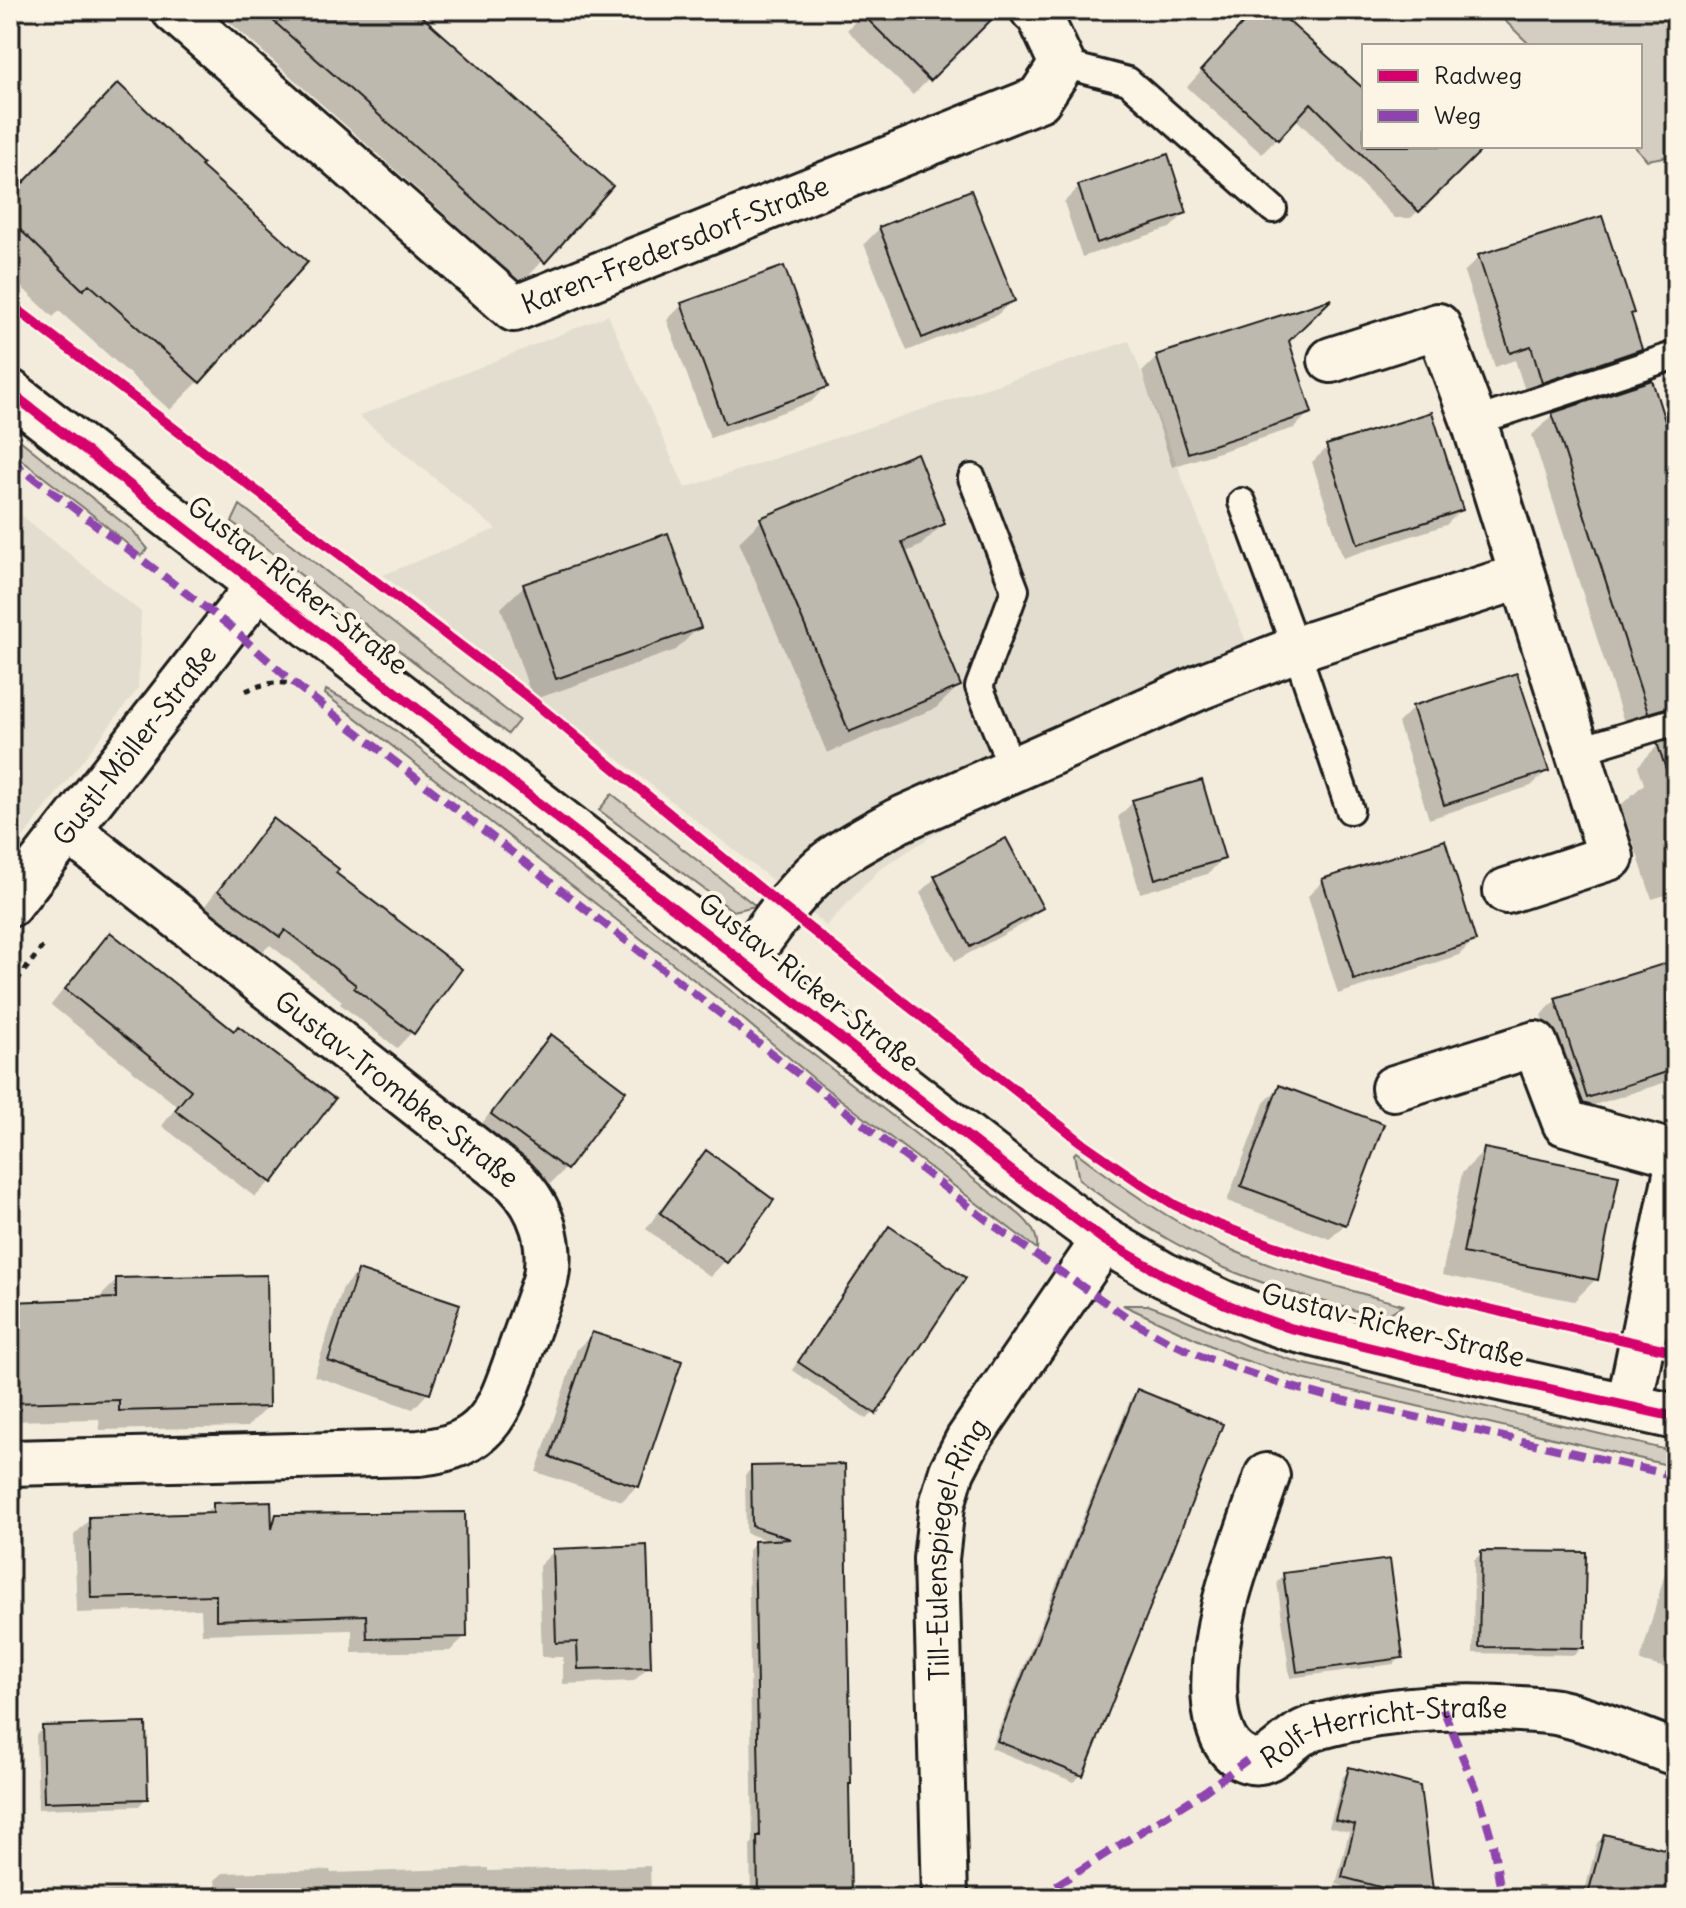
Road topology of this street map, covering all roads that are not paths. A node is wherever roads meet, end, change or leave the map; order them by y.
1 (174, 10) edge
2 (1033, 10) edge
3 (1062, 64) junction
4 (1273, 209) dead end
5 (1676, 355) edge
6 (1331, 360) dead end
7 (10, 392) edge
8 (1474, 422) junction
9 (972, 478) dead end
10 (1242, 502) dead end
11 (1522, 576) junction
12 (259, 585) junction
13 (1296, 649) junction
14 (1676, 721) edge
15 (1577, 751) junction
16 (1013, 770) junction
17 (1350, 810) dead end
18 (68, 830) junction
19 (1506, 891) dead end
20 (10, 904) edge
21 (744, 962) junction
22 (1394, 1088) dead end
23 (1676, 1154) edge
24 (1676, 1174) edge
25 (1104, 1240) junction
26 (1629, 1406) junction
27 (1676, 1417) edge
28 (10, 1463) edge
29 (1267, 1476) dead end
30 (1676, 1753) edge
31 (945, 1898) edge

1 - 3 street, Karen-Fredersdorf-Straße
2 - 3 street
3 - 4 lane
5 - 8 lane
6 - 8 street
7 - 12 street, Gustav-Ricker-Straße
8 - 11 street
9 - 16 lane
10 - 13 lane
11 - 13 street, Gustav-Ricker-Straße
11 - 15 street
12 - 18 street, Gustl-Möller-Straße
12 - 21 street, Gustav-Ricker-Straße
13 - 16 street, Gustav-Ricker-Straße
13 - 17 lane
14 - 15 lane
15 - 19 street
16 - 21 street, Gustav-Ricker-Straße
18 - 20 street, Gustl-Möller-Straße
18 - 28 street, Gustav-Trombke-Straße
21 - 25 street, Gustav-Ricker-Straße
22 - 23 street
24 - 26 street
25 - 26 street, Gustav-Ricker-Straße
25 - 31 street, Till-Eulenspiegel-Ring
26 - 27 street, Gustav-Ricker-Straße
29 - 30 street, Rolf-Herricht-Straße

